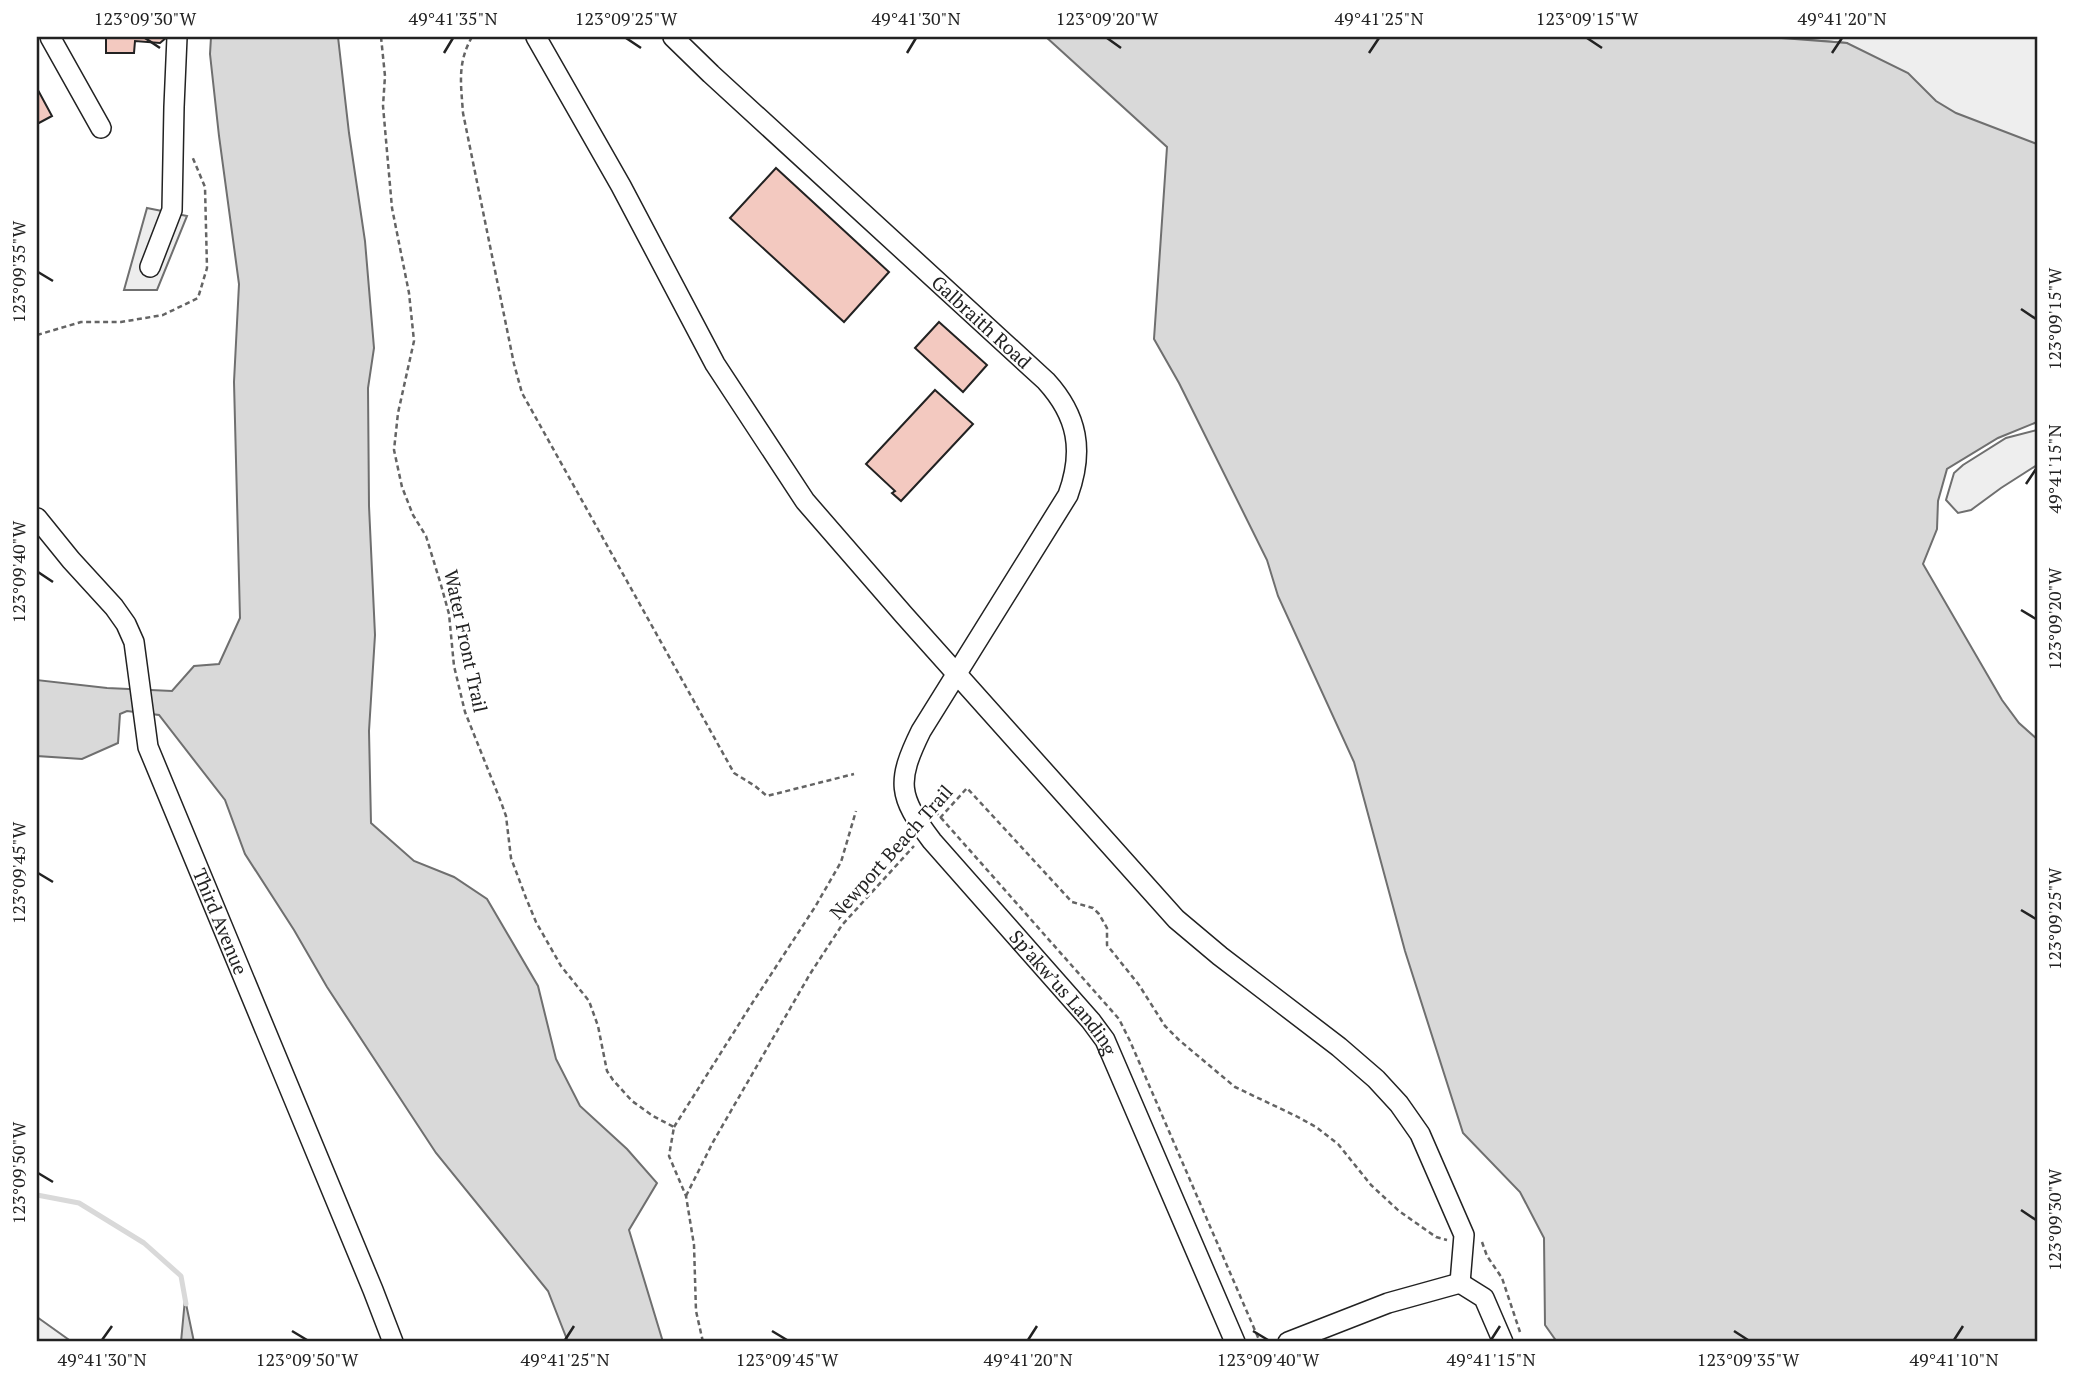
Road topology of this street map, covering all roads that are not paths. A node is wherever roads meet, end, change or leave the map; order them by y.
1 (50, 37) edge
2 (177, 37) edge
3 (536, 37) edge
4 (673, 37) edge
5 (102, 128) dead end
6 (150, 267) dead end
7 (37, 518) edge
8 (956, 674) junction
9 (1460, 1283) junction
10 (1513, 1340) edge
11 (393, 1342) edge
12 (1235, 1342) edge
13 (1288, 1342) edge

1 - 5 street
2 - 6 street
3 - 8 street
4 - 8 street, Galbraith Road
7 - 11 street, Third Avenue
8 - 9 street
8 - 12 street, Sp’akw’us Landing
9 - 10 street
9 - 13 street

